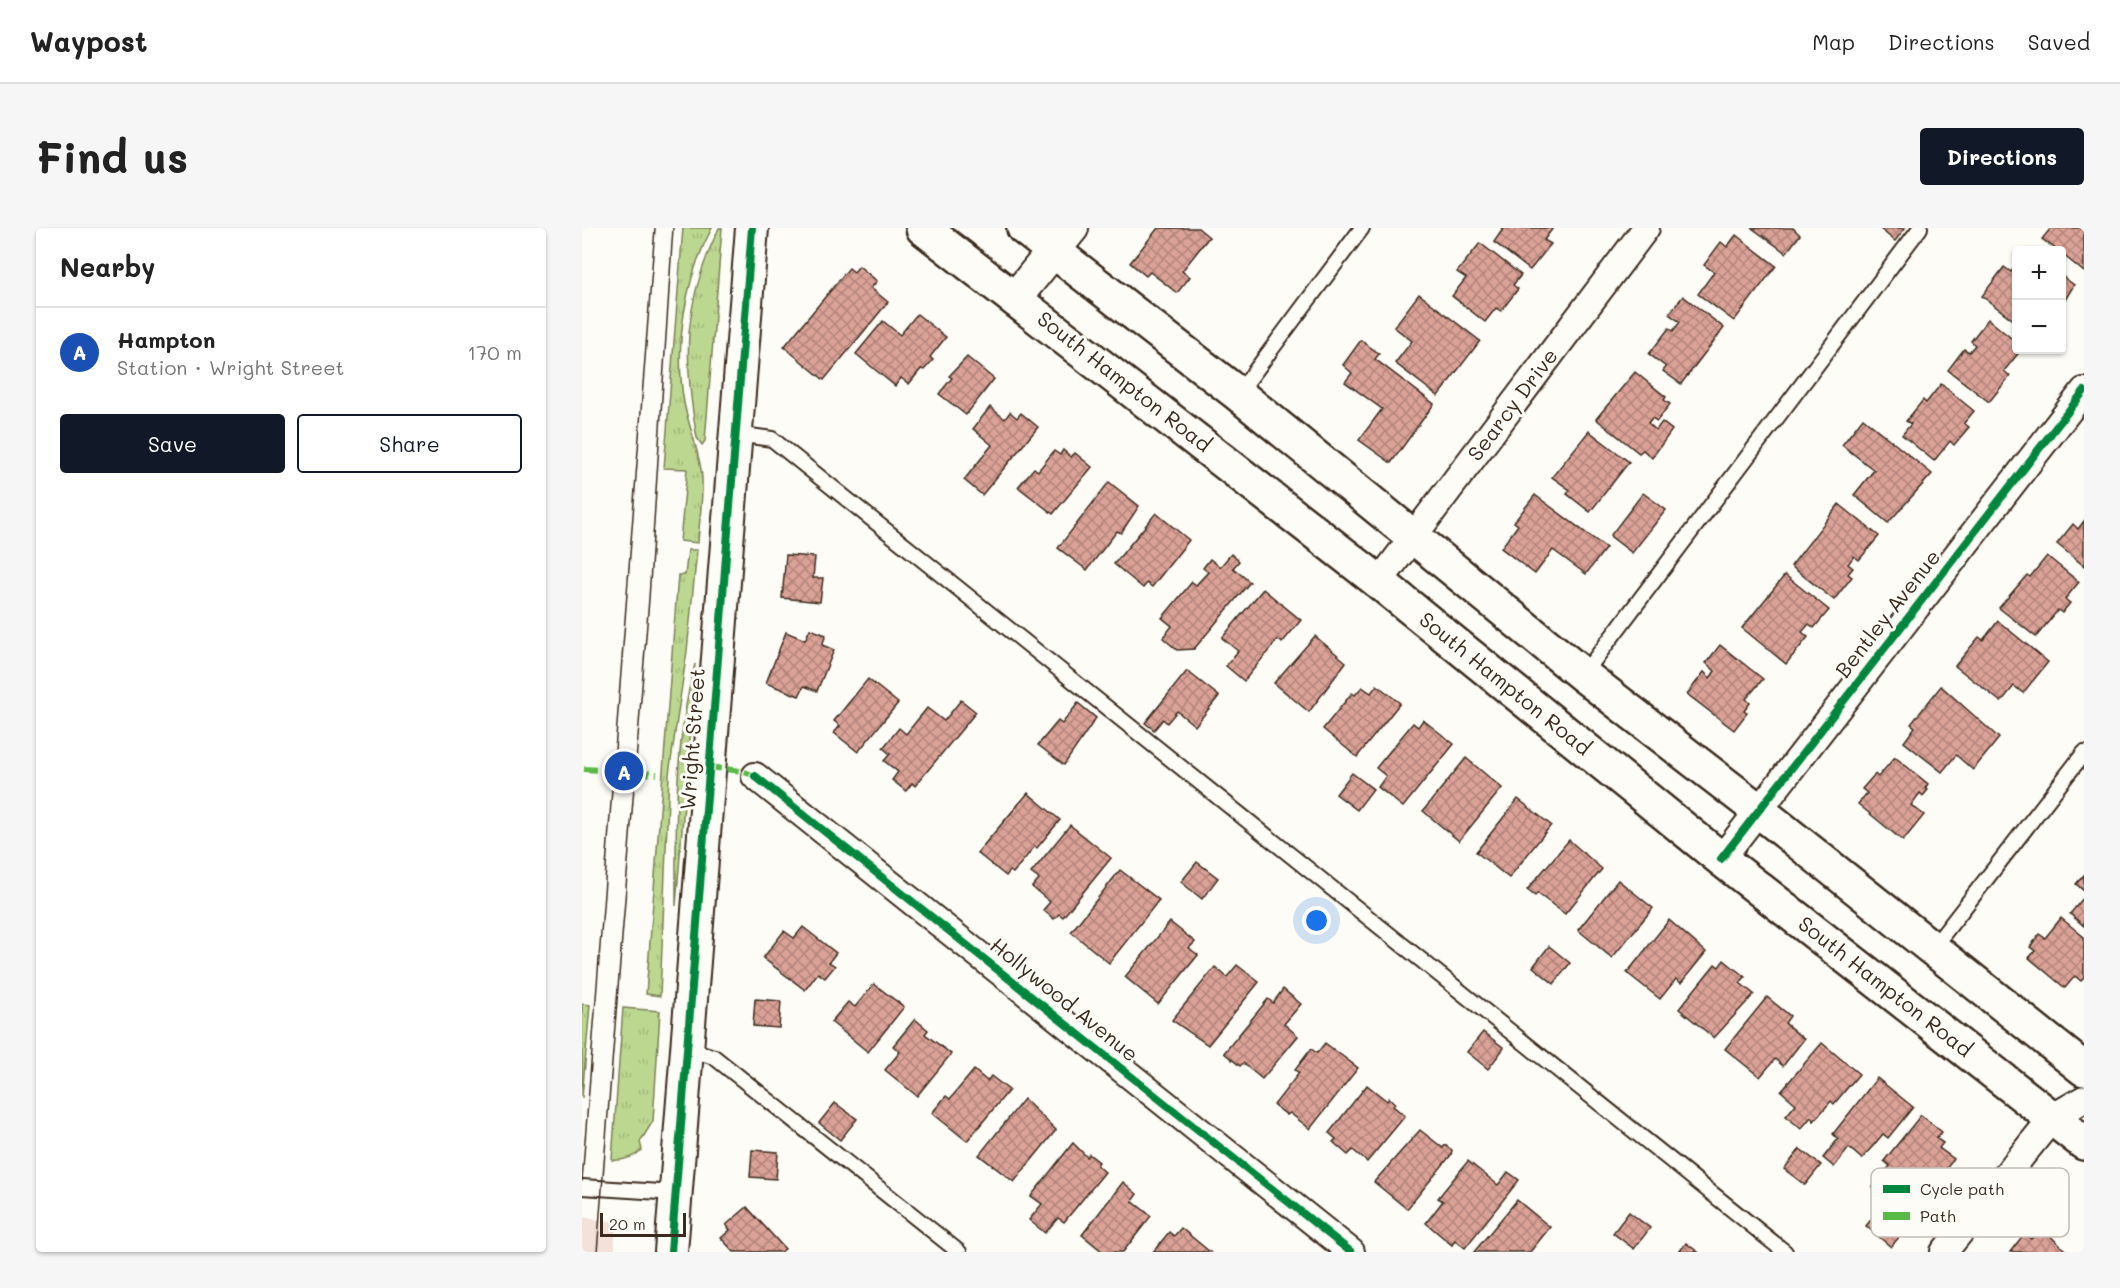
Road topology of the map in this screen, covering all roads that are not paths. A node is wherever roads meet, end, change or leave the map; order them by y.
1 (752, 228) edge
2 (923, 228) edge
3 (1024, 228) edge
4 (1362, 228) edge
5 (1646, 228) edge
6 (1920, 228) edge
7 (1063, 240) edge
8 (1016, 297) junction
9 (2084, 391) edge
10 (1238, 394) junction
11 (734, 434) junction
12 (1414, 537) junction
13 (1379, 582) junction
14 (1582, 675) junction
15 (2084, 753) edge
16 (755, 776) dead end
17 (1758, 810) junction
18 (1721, 859) junction
19 (1932, 949) junction
20 (686, 1048) junction
21 (2084, 1069) edge
22 (2084, 1099) edge
23 (2053, 1118) junction
24 (2084, 1143) edge
25 (2012, 1168) edge
26 (582, 1187) edge
27 (676, 1193) junction
28 (1956, 1237) edge
29 (671, 1252) edge
30 (959, 1252) edge
31 (1351, 1252) edge
32 (1785, 1252) edge
33 (1944, 1252) edge

1 - 11 street, Wright Street
2 - 8 main road, South Hampton Road
3 - 7 main road
4 - 10 lane
5 - 12 street, Searcy Drive
6 - 14 lane
7 - 8 street
7 - 10 main road
8 - 13 main road, South Hampton Road
9 - 17 street, Bentley Avenue
10 - 12 main road
11 - 20 street, Wright Street
11 - 32 lane
12 - 13 street, Searcy Drive
12 - 14 main road
13 - 18 main road, South Hampton Road
14 - 17 main road
15 - 19 lane
16 - 31 street, Hollywood Avenue
17 - 18 street, Bentley Avenue
17 - 19 main road
18 - 23 main road, South Hampton Road
19 - 21 main road
20 - 27 street, Wright Street
20 - 30 lane
22 - 23 street
23 - 24 main road, South Hampton Road
23 - 25 street
26 - 27 lane
27 - 29 street, Wright Street
28 - 33 street

